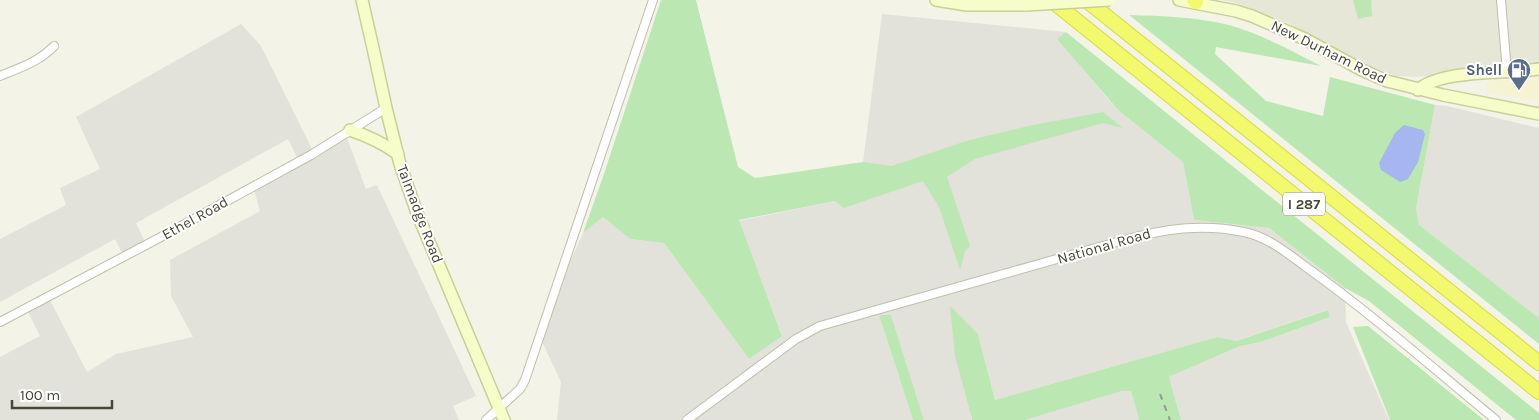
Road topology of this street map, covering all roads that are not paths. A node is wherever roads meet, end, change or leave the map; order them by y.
1 (362, 0) edge
2 (653, 0) edge
3 (936, 0) edge
4 (1051, 0) edge
5 (1086, 0) edge
6 (1110, 0) edge
7 (1179, 0) edge
8 (1501, 0) edge
9 (1195, 1) edge
10 (54, 46) dead end
11 (1539, 69) edge
12 (1507, 72) junction
13 (0, 76) edge
14 (1418, 90) junction
15 (386, 108) junction
16 (1539, 114) edge
17 (350, 130) junction
18 (398, 154) junction
19 (0, 322) edge
20 (1539, 364) edge
21 (1539, 392) edge
22 (499, 408) junction
23 (486, 420) edge
24 (504, 420) edge
25 (687, 420) edge
26 (1496, 420) edge

1 - 15 street, Talmadge Road
2 - 22 street
3 - 6 street, bridge
4 - 21 highway, I 287
5 - 20 highway, I 287
7 - 9 street, New Durham Road
8 - 12 street
9 - 14 street, New Durham Road
10 - 13 street
11 - 12 street
12 - 14 street
14 - 16 street, New Durham Road
15 - 17 street, Ethel Road
15 - 18 street, Talmadge Road
17 - 18 street
17 - 19 street, Ethel Road
18 - 22 street, Talmadge Road
22 - 23 street
22 - 24 street, Talmadge Road
25 - 26 street, National Road

